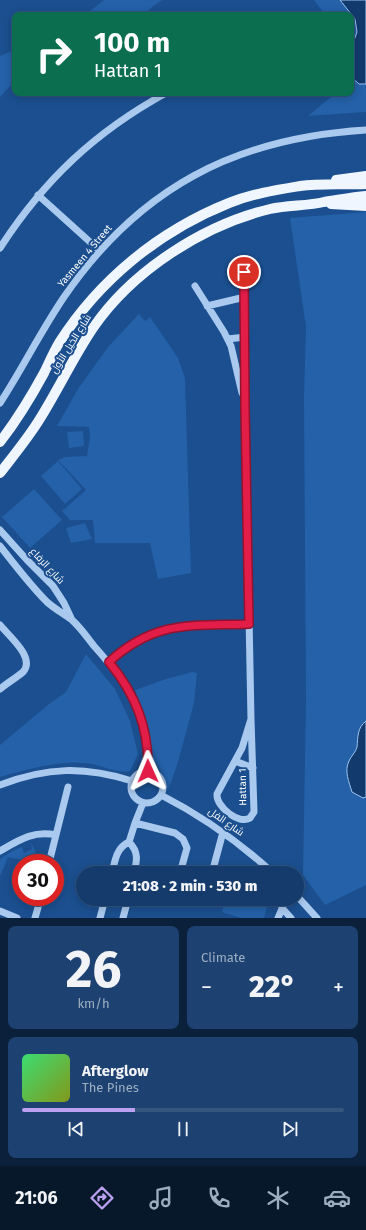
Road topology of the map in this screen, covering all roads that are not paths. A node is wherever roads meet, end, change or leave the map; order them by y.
1 (161, 96) edge
2 (366, 130) edge
3 (366, 176) edge
4 (366, 184) edge
5 (320, 185) junction
6 (38, 195) junction
7 (366, 196) edge
8 (324, 203) junction
9 (366, 206) edge
10 (0, 248) edge
11 (100, 251) junction
12 (244, 260) dead end
13 (195, 286) dead end
14 (245, 297) junction
15 (207, 306) junction
16 (245, 337) junction
17 (228, 338) junction
18 (0, 403) edge
19 (245, 408) junction
20 (0, 442) edge
21 (0, 473) edge
22 (0, 530) edge
23 (0, 546) edge
24 (72, 620) junction
25 (249, 624) junction
26 (0, 625) edge
27 (109, 662) junction
28 (0, 689) edge
29 (252, 719) junction
30 (235, 762) junction
31 (253, 768) junction
32 (148, 771) junction
33 (132, 781) junction
34 (0, 785) edge
35 (68, 787) dead end
36 (161, 795) junction
37 (143, 803) junction
38 (135, 822) junction
39 (223, 832) junction
40 (56, 835) junction
41 (129, 842) junction
42 (0, 851) edge
43 (51, 854) edge
44 (114, 866) edge
45 (135, 866) edge
46 (182, 866) edge
47 (214, 866) edge
48 (265, 866) edge
49 (304, 904) edge
50 (38, 906) edge
51 (103, 906) edge
52 (126, 906) edge
53 (282, 908) joint
54 (0, 911) edge
55 (17, 918) edge
56 (35, 918) edge
57 (100, 918) edge
58 (123, 918) edge
59 (278, 918) edge
60 (291, 918) edge
61 (317, 918) edge

1 - 6 street
2 - 11 street, Yasmeen 4 Street
3 - 5 main road
4 - 5 main road, شارع الخيل الأول
5 - 20 main road, شارع الخيل الأول
6 - 10 street
6 - 11 street
7 - 8 main road, شارع الخيل الأول
8 - 9 main road
8 - 21 main road, شارع الخيل الأول
11 - 18 street, Yasmeen 4 Street
12 - 14 street, Hattan 1
13 - 15 street
14 - 15 street
14 - 16 street, Hattan 1
15 - 17 street
16 - 17 street
16 - 19 street, Hattan 1
17 - 19 street
19 - 25 street, Hattan 1
22 - 24 street, شارع الرفاع
23 - 24 street, شارع الرفاع
24 - 27 street, شارع الرفاع
25 - 27 street
25 - 29 street, Hattan 1
26 - 28 street
27 - 32 street, شارع الرفاع
29 - 30 street, Hattan 1
29 - 31 street, Hattan 1
30 - 31 street
30 - 31 street, Hattan 1
32 - 33 street
32 - 36 street
33 - 34 street
33 - 37 street
35 - 40 street
36 - 37 street
36 - 39 street, شارع الفل
37 - 38 street
38 - 41 street
38 - 46 street
39 - 47 street
39 - 48 street, شارع الفل
40 - 42 street
40 - 43 street
41 - 44 street
41 - 45 street
49 - 61 street
50 - 56 street
51 - 57 street
52 - 58 street
53 - 59 street
53 - 60 street
54 - 55 street

